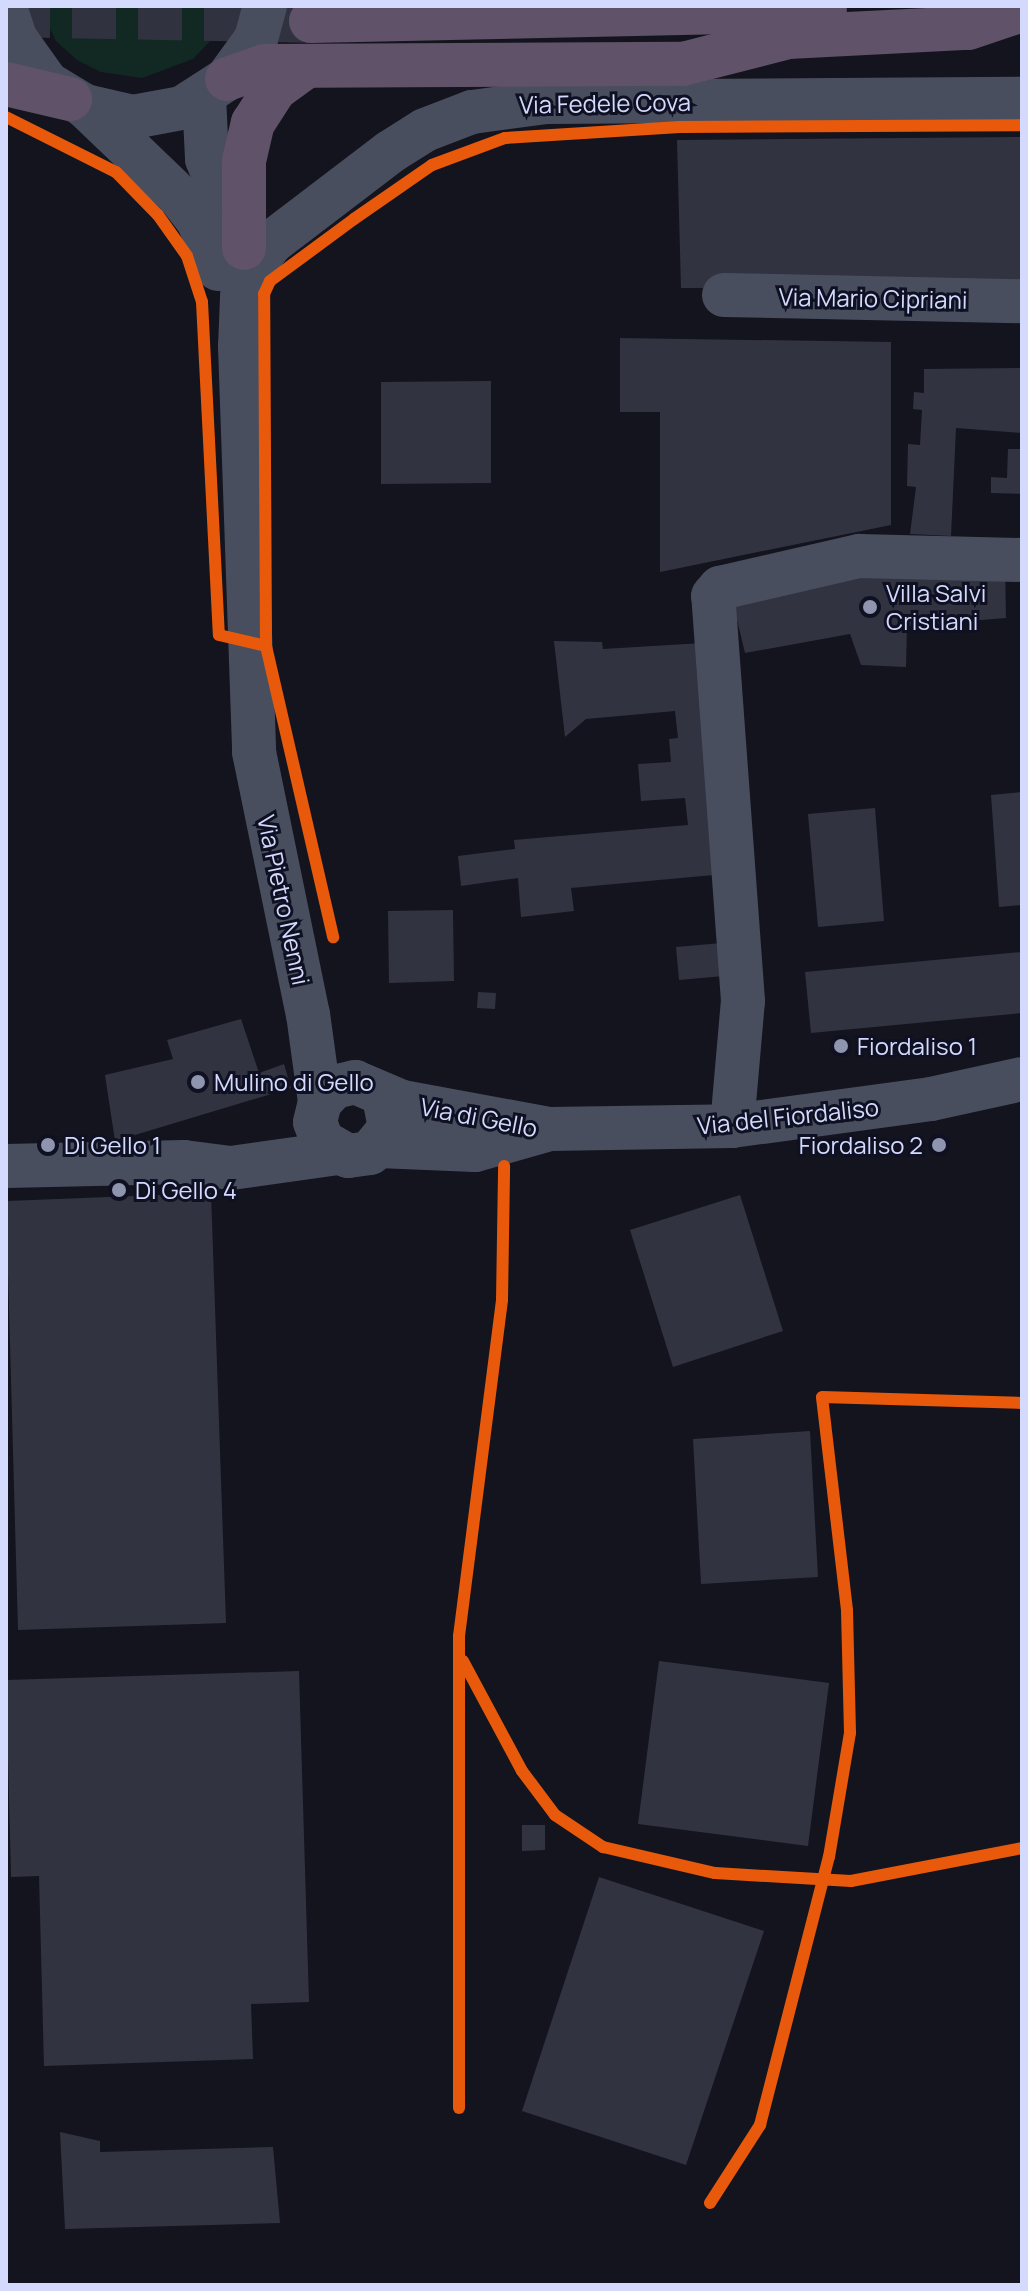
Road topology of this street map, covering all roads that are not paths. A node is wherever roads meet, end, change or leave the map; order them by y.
1 (265, 6) edge
2 (1020, 8) edge
3 (6, 10) edge
4 (311, 21) tunnel mouth
5 (305, 67) junction
6 (6, 84) edge
7 (216, 88) junction
8 (1022, 99) edge
9 (78, 103) junction
10 (244, 262) junction
11 (724, 295) dead end
12 (1022, 301) edge
13 (240, 346) junction
14 (1022, 560) edge
15 (1022, 1079) edge
16 (931, 1099) junction
17 (1022, 1099) edge
18 (348, 1117) junction
19 (732, 1126) junction
20 (549, 1129) joint
21 (6, 1166) edge

1 - 7 street
2 - 4 highway
2 - 5 highway
3 - 9 street, Via Pietro Nenni
5 - 7 highway
5 - 10 highway
6 - 9 highway
7 - 9 street, Via Pietro Nenni
7 - 10 street, Via Pietro Nenni
8 - 10 street, Via Fedele Cova
9 - 13 street, Via Pietro Nenni
10 - 13 street, Via Pietro Nenni
11 - 12 street, Via Mario Cipriani
13 - 18 street, Via Pietro Nenni
14 - 19 street
15 - 16 street, Via del Fiordaliso
16 - 17 street, Via del Fiordaliso
16 - 19 street, Via del Fiordaliso
18 - 20 street, Via di Gello
18 - 21 street, Via di Gello
19 - 20 street, Via del Fiordaliso

